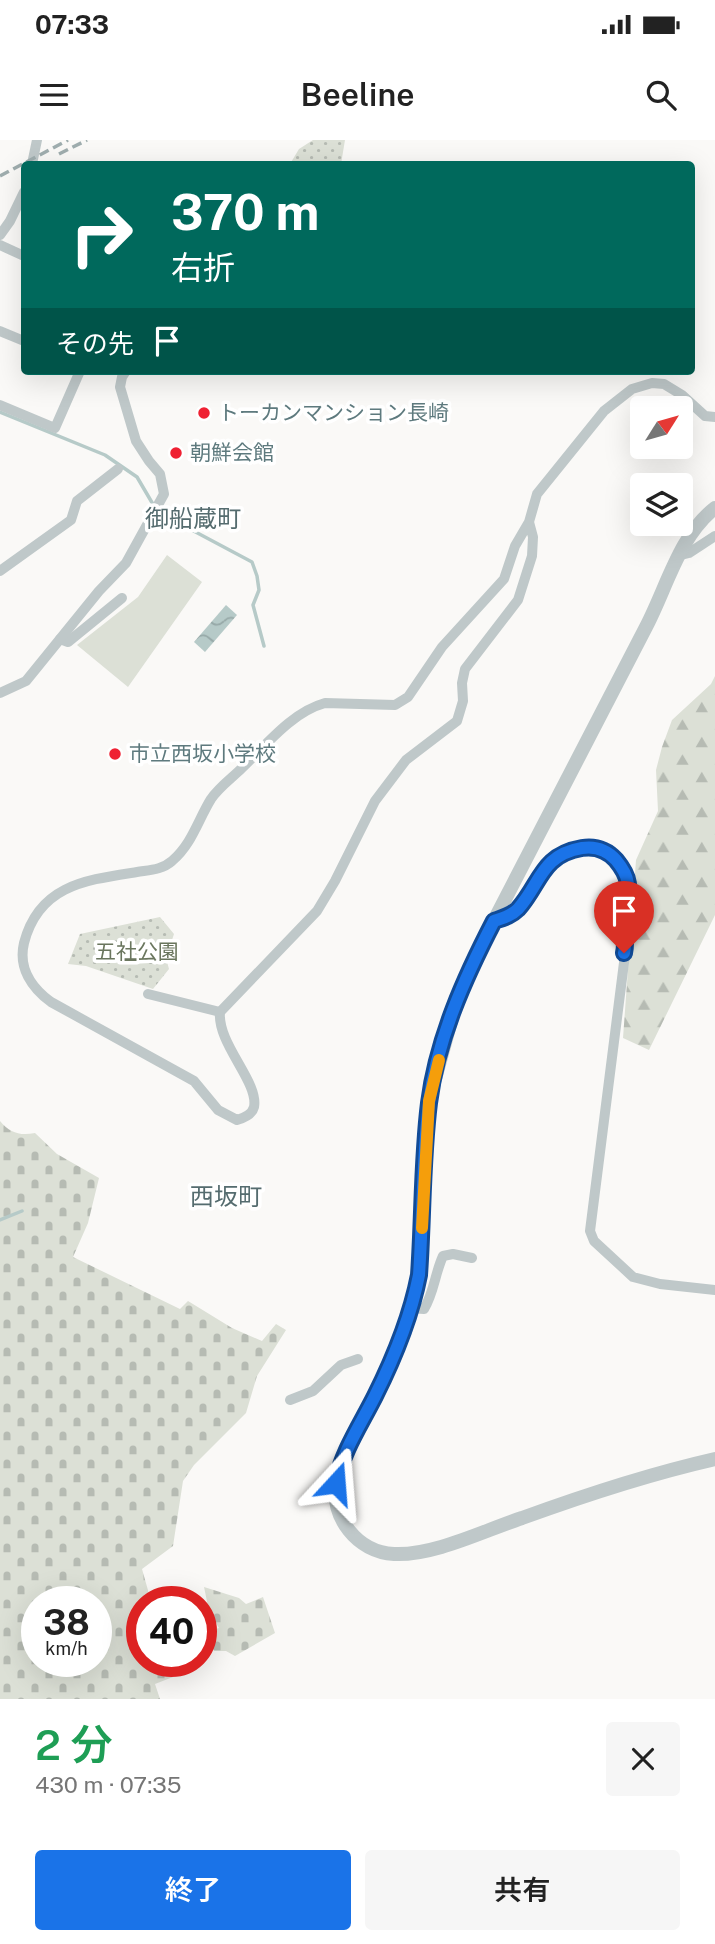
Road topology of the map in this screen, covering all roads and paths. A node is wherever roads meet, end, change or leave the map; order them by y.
1 (37, 140) edge
2 (33, 161) edge
3 (21, 198) edge
4 (0, 235) edge
5 (0, 245) edge
6 (21, 255) edge
7 (0, 331) edge
8 (21, 340) edge
9 (78, 375) edge
10 (123, 375) edge
11 (0, 405) edge
12 (715, 417) edge
13 (118, 469) dead end
14 (715, 508) edge
15 (529, 522) junction
16 (715, 536) edge
17 (681, 555) junction
18 (0, 571) edge
19 (122, 598) dead end
20 (60, 639) junction
21 (0, 693) edge
22 (494, 921) junction
23 (148, 994) dead end
24 (220, 1012) junction
25 (472, 1258) dead end
26 (715, 1290) edge
27 (410, 1308) junction
28 (358, 1359) dead end
29 (290, 1400) dead end
30 (715, 1459) edge

1 - 2 street
3 - 4 street
5 - 6 street
7 - 8 street
9 - 11 street
10 - 20 street
12 - 15 street
13 - 18 street
14 - 17 street
15 - 24 street
15 - 24 street
16 - 17 street
17 - 22 street
19 - 20 street
20 - 21 street
22 - 26 street
22 - 27 street
23 - 24 street
25 - 27 street
27 - 30 street
28 - 29 street

